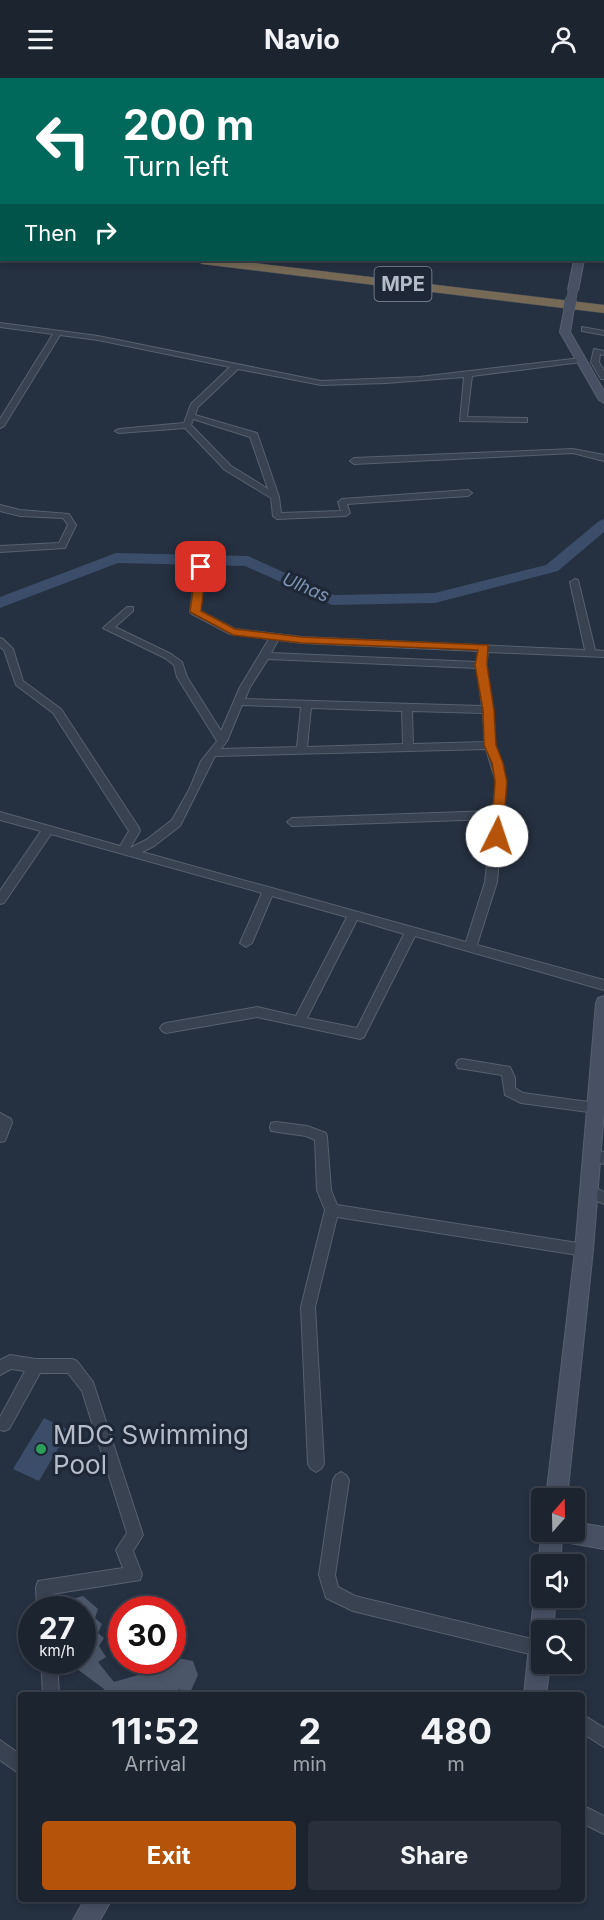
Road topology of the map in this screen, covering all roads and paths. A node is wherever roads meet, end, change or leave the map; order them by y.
1 (210, 261) edge
2 (281, 261) edge
3 (579, 261) edge
4 (604, 300) edge
5 (604, 309) edge
6 (1, 326) edge
7 (585, 329) dead end
8 (58, 333) junction
9 (604, 333) edge
10 (604, 353) edge
11 (581, 360) junction
12 (236, 366) junction
13 (468, 375) junction
14 (604, 377) edge
15 (604, 400) edge
16 (524, 420) dead end
17 (189, 421) junction
18 (0, 426) edge
19 (119, 431) dead end
20 (604, 458) edge
21 (354, 461) dead end
22 (468, 493) dead end
23 (275, 497) junction
24 (0, 508) edge
25 (0, 549) edge
26 (201, 567) dead end
27 (575, 582) dead end
28 (130, 609) dead end
29 (275, 637) junction
30 (0, 641) edge
31 (484, 647) junction
32 (590, 652) junction
33 (604, 654) edge
34 (265, 656) junction
35 (481, 665) junction
36 (239, 702) junction
37 (306, 704) junction
38 (407, 708) junction
39 (489, 710) junction
40 (222, 741) junction
41 (490, 745) junction
42 (408, 747) junction
43 (302, 749) junction
44 (212, 753) junction
45 (499, 815) junction
46 (0, 816) edge
47 (292, 822) dead end
48 (48, 830) junction
49 (126, 852) junction
50 (268, 892) junction
51 (0, 900) edge
52 (353, 916) junction
53 (411, 932) junction
54 (246, 943) dead end
55 (470, 948) junction
56 (604, 986) edge
57 (604, 1002) edge
58 (300, 1020) junction
59 (166, 1028) dead end
60 (462, 1064) dead end
61 (596, 1108) junction
62 (0, 1118) edge
63 (276, 1127) dead end
64 (0, 1137) edge
65 (598, 1157) edge
66 (596, 1194) edge
67 (332, 1210) junction
68 (584, 1250) junction
69 (36, 1366) junction
70 (0, 1368) edge
71 (4, 1424) dead end
72 (316, 1464) dead end
73 (341, 1480) dead end
74 (557, 1488) edge
75 (585, 1535) edge
76 (604, 1538) edge
77 (44, 1596) edge
78 (531, 1636) edge
79 (50, 1674) edge
80 (540, 1674) edge
81 (51, 1692) edge
82 (540, 1692) edge
83 (585, 1724) edge
84 (604, 1739) edge
85 (0, 1749) edge
86 (18, 1764) edge
87 (585, 1816) edge
88 (604, 1825) edge
89 (98, 1902) edge
90 (85, 1920) edge

1 - 5 highway, MPE
2 - 4 highway, MPE
3 - 11 street, bridge
6 - 8 street
7 - 9 street
8 - 12 street
8 - 18 street
10 - 14 street
11 - 13 street
11 - 15 street
12 - 13 street
12 - 17 street
13 - 16 street
17 - 19 street
17 - 23 street
17 - 23 street
20 - 21 street
22 - 23 street
24 - 25 street
26 - 29 street
27 - 32 street
28 - 40 street
29 - 31 street
29 - 34 street
30 - 49 street
31 - 32 street
31 - 35 street
32 - 33 street
34 - 35 street
34 - 36 street
35 - 39 street
36 - 37 street
36 - 40 street
37 - 38 street
37 - 43 street
38 - 39 street
38 - 42 street
39 - 41 street
40 - 44 street
41 - 42 street
41 - 45 street
42 - 43 street
43 - 44 street
44 - 49 street
45 - 47 street
45 - 55 street
46 - 48 street
48 - 49 street
48 - 51 street
49 - 50 street
50 - 52 street
50 - 54 street
52 - 53 street
52 - 58 street
53 - 55 street
53 - 58 street
55 - 56 street
57 - 61 street
58 - 59 street
60 - 61 street
61 - 65 street
62 - 64 street
63 - 67 street
65 - 66 street
66 - 68 street
67 - 68 street
67 - 72 street
68 - 74 street
69 - 70 street
69 - 71 street
69 - 77 street
73 - 78 street
75 - 76 street
79 - 81 street
80 - 82 street
83 - 84 street
85 - 86 street
87 - 88 street
89 - 90 street

